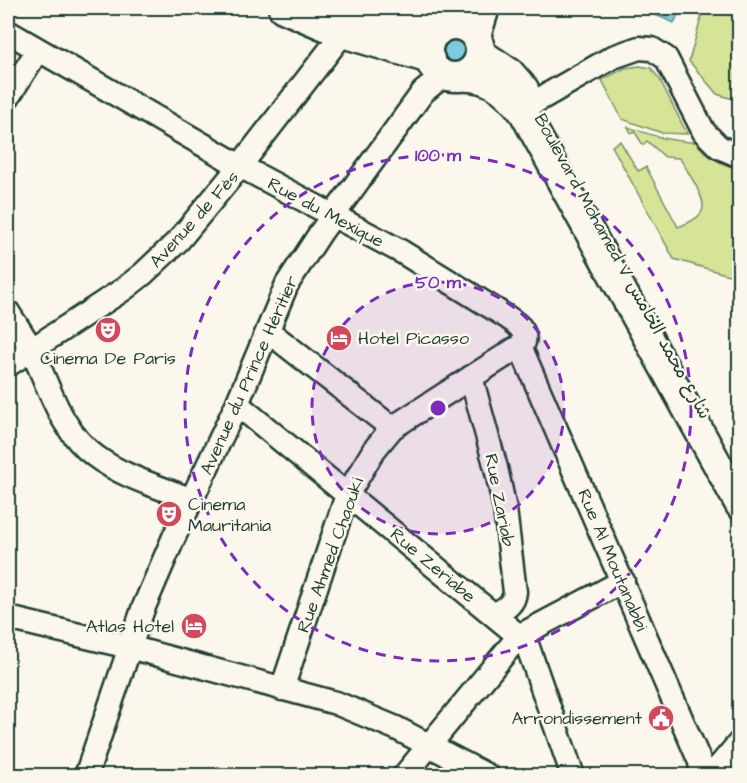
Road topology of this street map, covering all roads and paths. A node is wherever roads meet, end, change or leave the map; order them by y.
1 (284, 8) edge
2 (324, 8) edge
3 (468, 8) edge
4 (488, 8) edge
5 (371, 22) junction
6 (8, 32) edge
7 (343, 33) junction
8 (441, 46) edge
9 (479, 46) junction
10 (38, 50) junction
11 (527, 94) junction
12 (8, 97) edge
13 (740, 156) edge
14 (240, 166) junction
15 (334, 215) junction
16 (8, 312) edge
17 (268, 331) junction
18 (31, 349) junction
19 (517, 349) junction
20 (8, 364) edge
21 (471, 377) junction
22 (237, 404) junction
23 (392, 428) junction
24 (740, 477) edge
25 (347, 495) junction
26 (192, 500) junction
27 (740, 505) edge
28 (622, 581) junction
29 (494, 615) junction
30 (8, 618) edge
31 (521, 634) junction
32 (129, 647) junction
33 (282, 689) junction
34 (740, 741) edge
35 (429, 746) junction
36 (87, 776) edge
37 (404, 776) edge
38 (488, 776) edge
39 (573, 776) edge
40 (702, 776) edge
41 (711, 776) edge

1 - 7 main road
2 - 5 main road
3 - 8 street, Avenue du Prince Héritier
4 - 9 street
5 - 7 main road
5 - 8 main road
6 - 10 street, Rue du Mexique
7 - 8 main road
7 - 14 street, Avenue de Fès
8 - 9 main road, Boulevard Mohamed V شارع محمد الخامس
8 - 9 main road
8 - 15 street, Avenue du Prince Héritier
8 - 27 main road
9 - 11 main road, Boulevard Mohamed V شارع محمد الخامس
10 - 12 street
10 - 14 street, Rue du Mexique
11 - 13 street
11 - 24 main road, Boulevard Mohamed V شارع محمد الخامس
14 - 15 street, Rue du Mexique
14 - 18 street, Avenue de Fès
15 - 17 street, Avenue du Prince Héritier
15 - 19 street, Rue du Mexique
16 - 18 street
17 - 22 street, Avenue du Prince Héritier
17 - 23 street
18 - 20 street, Avenue de Fès
18 - 26 street
19 - 21 street, Rue Ahmed Chaouki
19 - 28 street, Rue Al Moutanabbi
21 - 23 street, Rue Ahmed Chaouki
21 - 29 street, Rue Zariab
22 - 25 street, Rue Zeriabe
22 - 26 street, Avenue du Prince Héritier
23 - 25 street, Rue Ahmed Chaouki
25 - 29 street, Rue Zeriabe
25 - 33 street, Rue Ahmed Chaouki
26 - 32 street, Avenue du Prince Héritier
28 - 31 street
28 - 40 street, Rue Al Moutanabbi
29 - 31 street, Rue Zeriabe
30 - 32 street
31 - 35 street
31 - 39 street
32 - 33 street
32 - 36 street, Avenue du Prince Héritier
33 - 35 street
34 - 41 street
35 - 37 street
35 - 38 street

